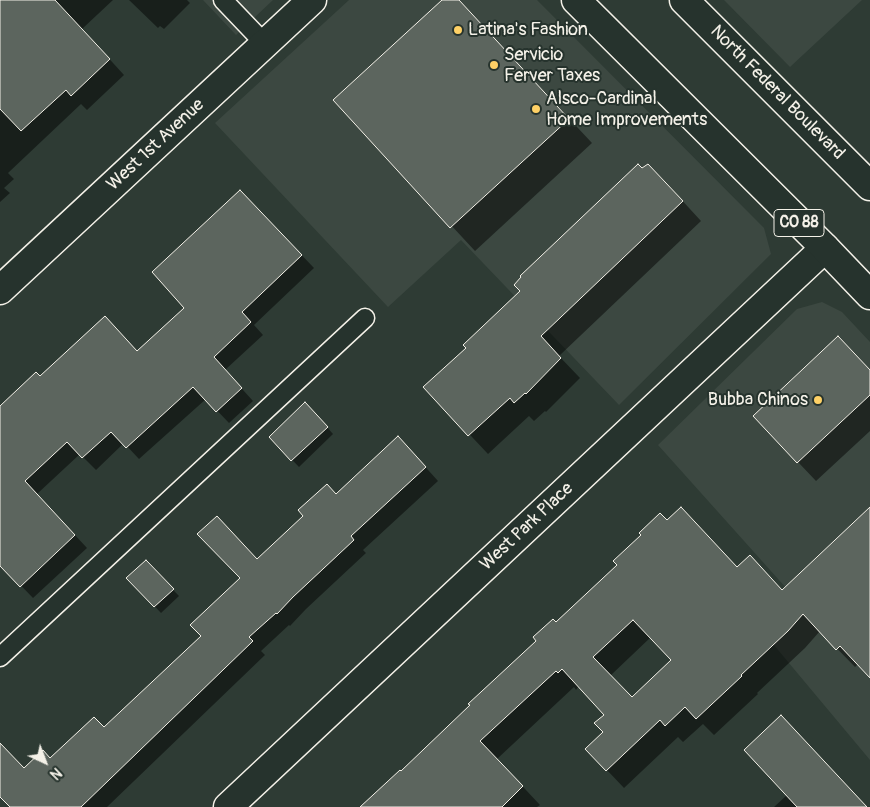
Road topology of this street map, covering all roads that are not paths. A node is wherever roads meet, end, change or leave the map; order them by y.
1 (223, 0) edge
2 (312, 0) edge
3 (576, 0) edge
4 (684, 0) edge
5 (265, 44) junction
6 (870, 186) edge
7 (825, 248) junction
8 (0, 290) edge
9 (870, 296) edge
10 (365, 318) dead end
11 (0, 657) edge
12 (228, 807) edge

1 - 5 lane
2 - 5 street, West 1st Avenue
3 - 7 street, CO 88
4 - 6 street, North Federal Boulevard
5 - 8 street, West 1st Avenue
7 - 9 street, CO 88
7 - 12 street, West Park Place
10 - 11 lane

